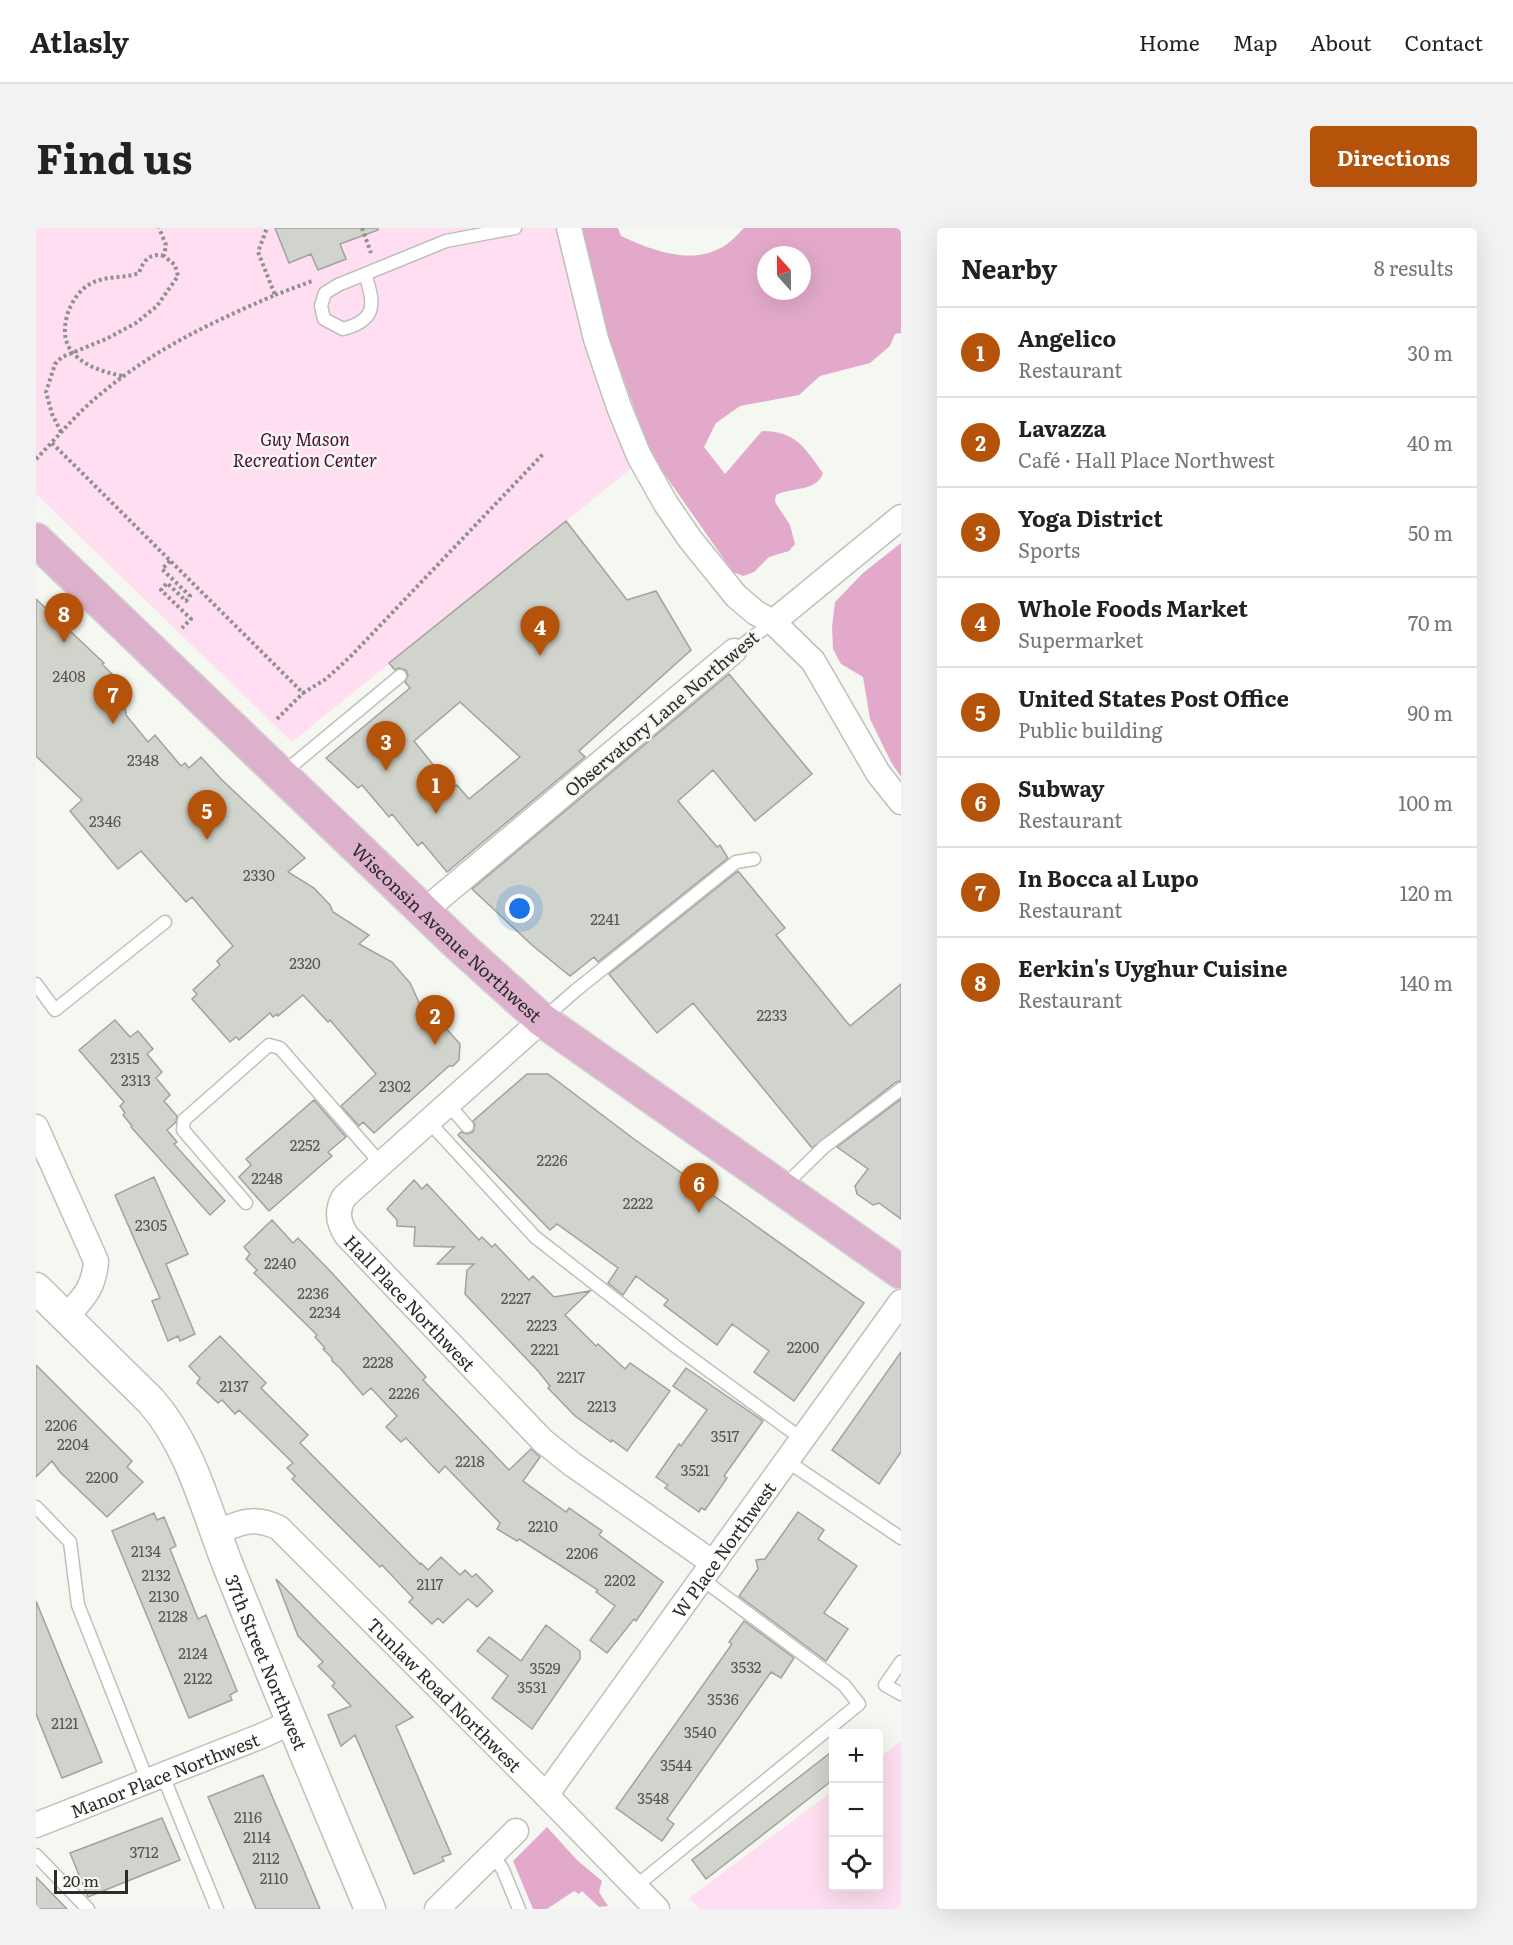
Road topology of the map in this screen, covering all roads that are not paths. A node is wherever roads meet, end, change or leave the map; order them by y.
1 (515, 228) edge
2 (569, 228) edge
3 (365, 274) junction
4 (901, 517) edge
5 (36, 540) edge
6 (773, 622) junction
7 (734, 651) joint
8 (400, 676) dead end
9 (281, 774) junction
10 (901, 802) edge
11 (754, 859) dead end
12 (424, 911) junction
13 (165, 922) dead end
14 (36, 984) edge
15 (542, 1020) junction
16 (901, 1089) edge
17 (449, 1104) junction
18 (429, 1122) junction
19 (467, 1126) dead end
20 (36, 1127) edge
21 (382, 1165) junction
22 (782, 1188) junction
23 (246, 1203) dead end
24 (901, 1272) edge
25 (36, 1288) edge
26 (901, 1302) edge
27 (65, 1318) junction
28 (802, 1439) junction
29 (787, 1461) junction
30 (36, 1507) edge
31 (215, 1533) junction
32 (901, 1538) edge
33 (707, 1571) junction
34 (901, 1662) edge
35 (901, 1694) edge
36 (292, 1722) junction
37 (155, 1779) junction
38 (546, 1795) junction
39 (37, 1820) edge
40 (516, 1832) dead end
41 (36, 1855) edge
42 (493, 1855) junction
43 (635, 1887) junction
44 (88, 1909) edge
45 (217, 1909) edge
46 (370, 1909) edge
47 (437, 1909) edge
48 (519, 1909) edge
49 (657, 1909) edge

1 - 3 lane
2 - 6 street
3 - 3 lane
4 - 6 street, Observatory Lane Northwest
5 - 9 main road, Wisconsin Avenue Northwest
6 - 7 lane, Observatory Lane Northwest
6 - 10 street
7 - 12 street, Observatory Lane Northwest
8 - 9 lane
9 - 12 main road, Wisconsin Avenue Northwest
11 - 15 lane
12 - 15 main road, Wisconsin Avenue Northwest
13 - 14 lane
15 - 17 street, Hall Place Northwest
15 - 22 main road, Wisconsin Avenue Northwest
16 - 22 lane
17 - 18 street, Hall Place Northwest
17 - 19 lane
18 - 21 street, Hall Place Northwest
18 - 28 lane
20 - 27 street
21 - 23 lane
21 - 33 street, Hall Place Northwest
22 - 24 main road, Wisconsin Avenue Northwest
25 - 27 street
26 - 28 street, W Place Northwest
27 - 31 street, 37th Street Northwest
28 - 29 street, W Place Northwest
29 - 32 lane
29 - 33 street, W Place Northwest
30 - 37 lane
31 - 36 street, 37th Street Northwest
31 - 38 street, Tunlaw Road Northwest
33 - 38 street, W Place Northwest
33 - 43 lane
34 - 35 lane
36 - 37 street, Manor Place Northwest
36 - 46 street, 37th Street Northwest
37 - 39 street, Manor Place Northwest
37 - 45 lane
38 - 43 street, Tunlaw Road Northwest
40 - 42 street
41 - 44 lane
42 - 47 street
42 - 48 lane
43 - 49 street, Tunlaw Road Northwest

